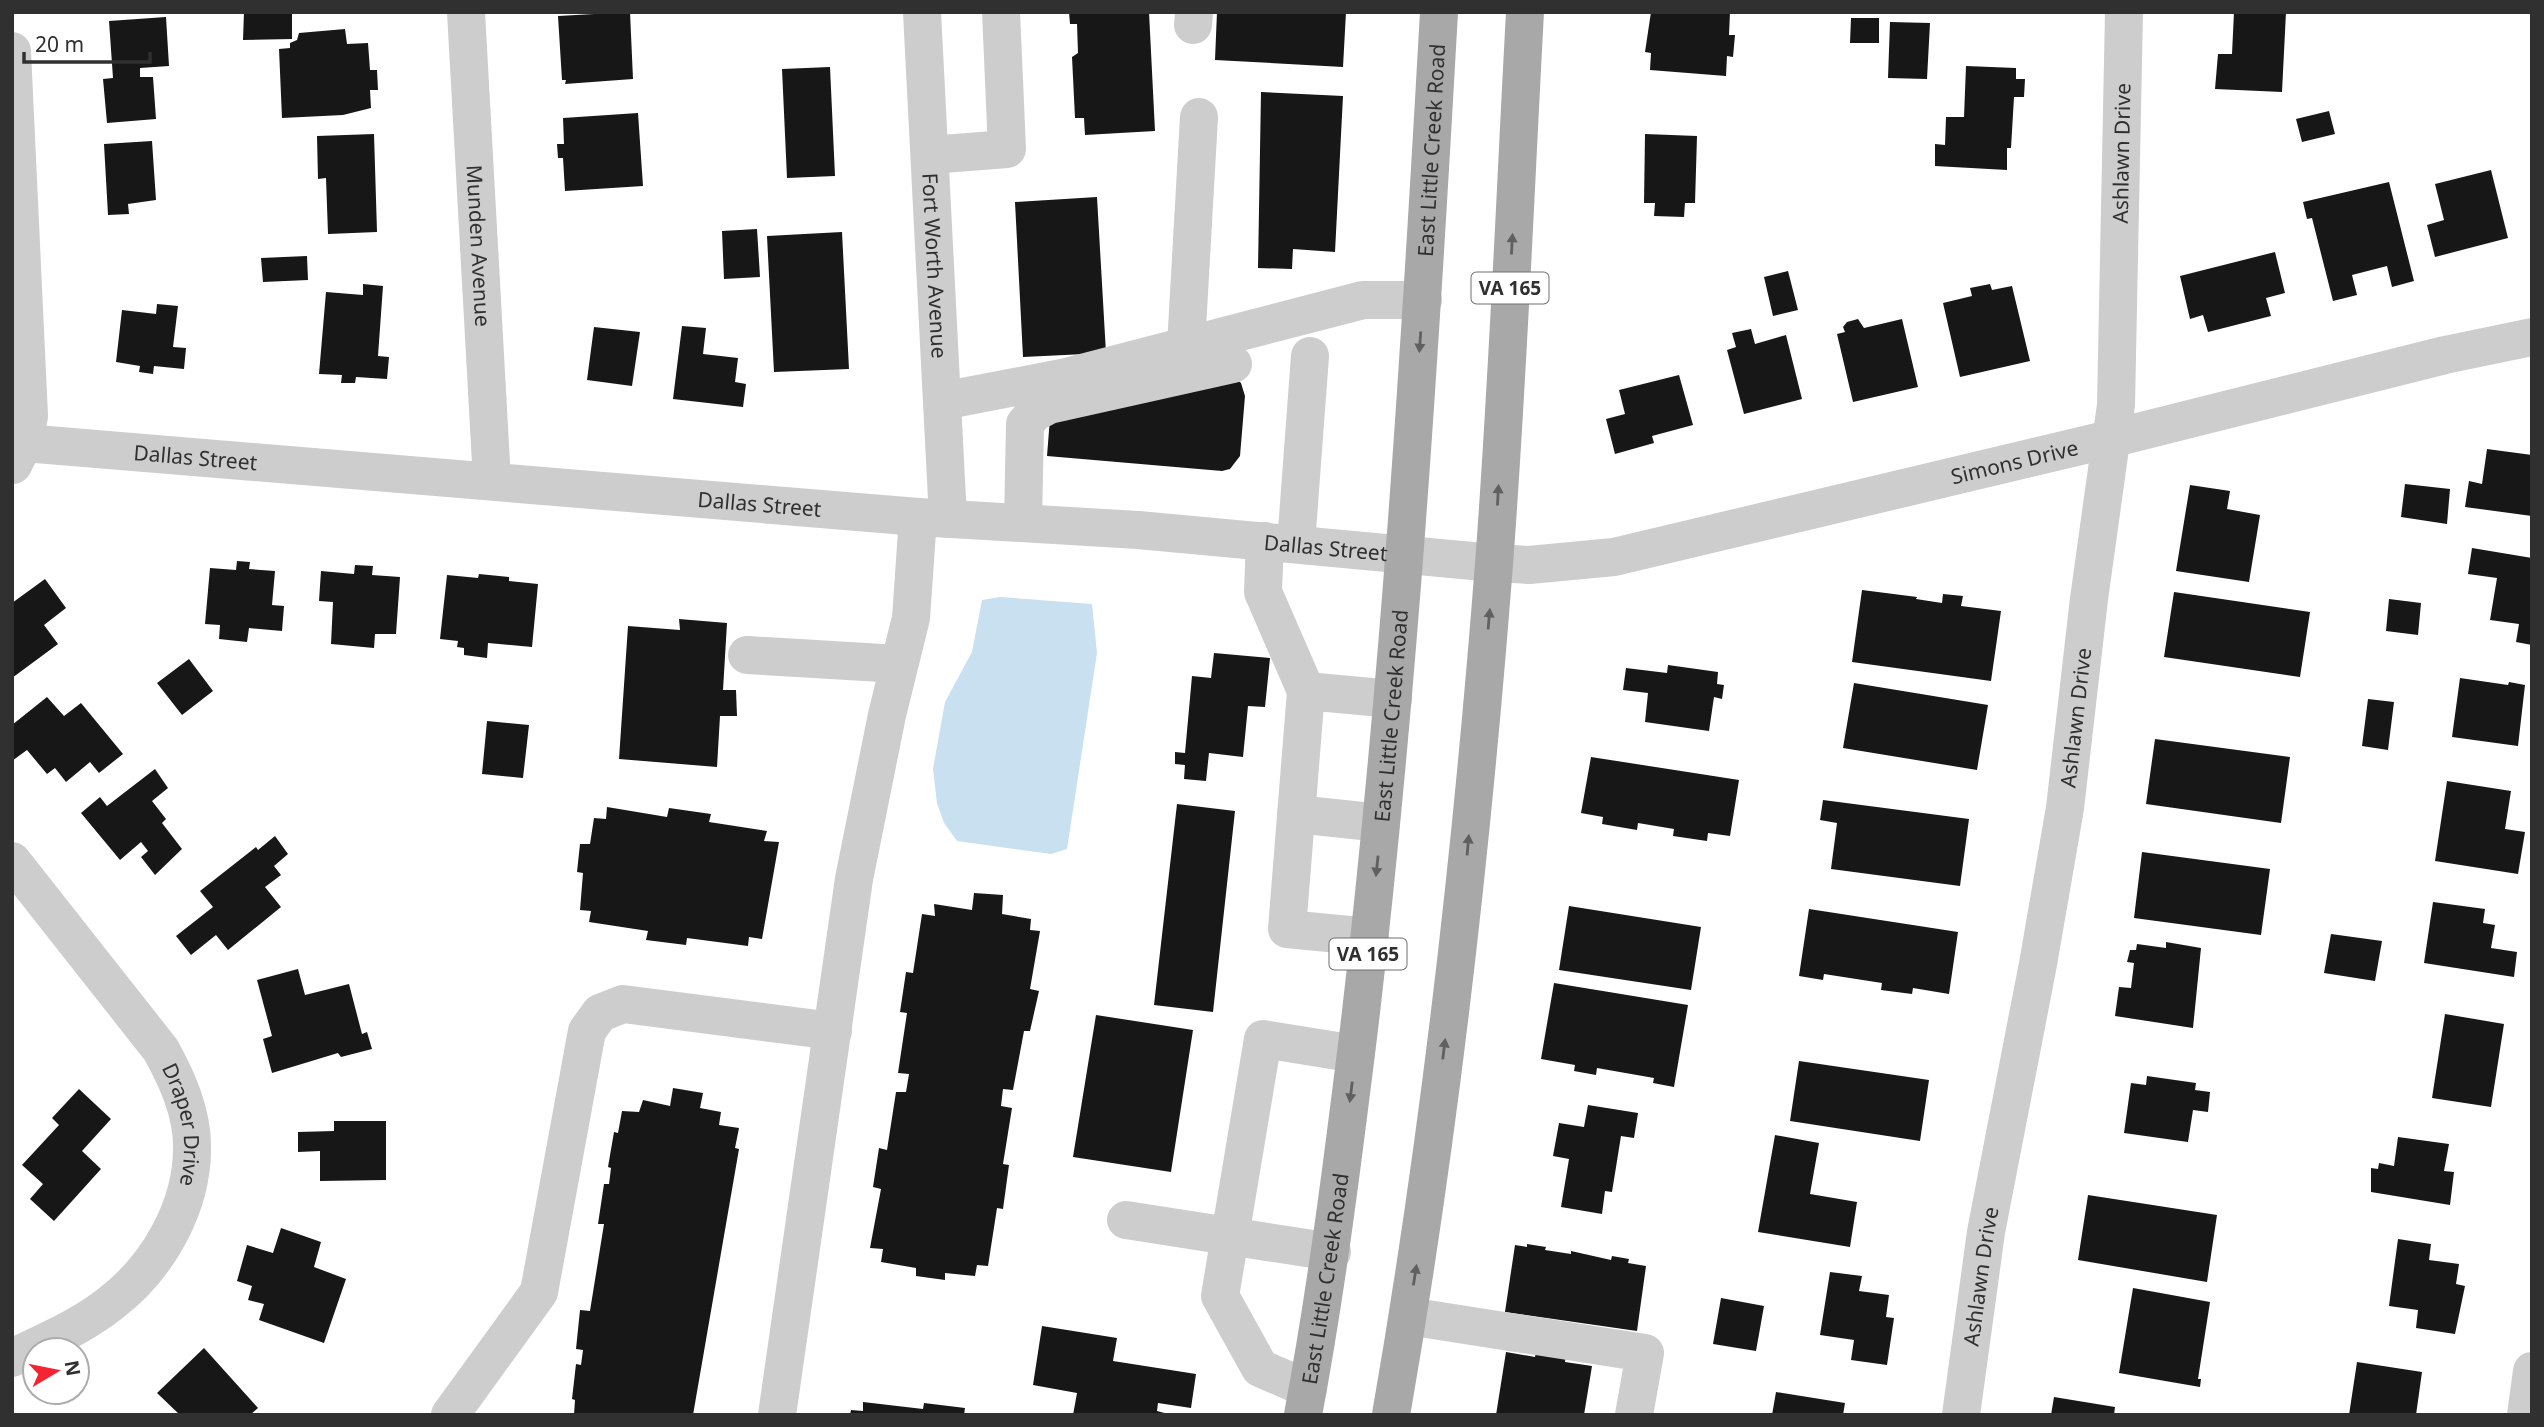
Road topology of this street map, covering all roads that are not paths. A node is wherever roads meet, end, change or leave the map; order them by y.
1 (466, 12) edge
2 (922, 12) edge
3 (1001, 12) edge
4 (1439, 12) edge
5 (1525, 12) edge
6 (2124, 12) edge
7 (12, 51) edge
8 (1199, 117) dead end
9 (930, 155) junction
10 (1423, 300) junction
11 (2532, 337) edge
12 (1186, 346) junction
13 (1310, 356) dead end
14 (1233, 364) dead end
15 (942, 401) junction
16 (2110, 439) junction
17 (18, 455) edge
18 (492, 481) junction
19 (933, 518) junction
20 (1023, 523) junction
21 (1281, 542) junction
22 (1406, 554) junction
23 (1494, 563) junction
24 (747, 655) dead end
25 (899, 664) junction
26 (1307, 691) junction
27 (1393, 699) junction
28 (1296, 814) junction
29 (1381, 822) junction
30 (12, 861) edge
31 (1370, 937) junction
32 (833, 1031) junction
33 (1356, 1054) junction
34 (1126, 1220) dead end
35 (1230, 1236) junction
36 (1332, 1252) junction
37 (1408, 1316) junction
38 (12, 1358) edge
39 (2532, 1371) edge
40 (1306, 1402) edge
41 (450, 1415) edge
42 (776, 1415) edge
43 (1391, 1415) edge
44 (1634, 1415) edge
45 (1961, 1415) edge
46 (2526, 1415) edge

1 - 18 street, Munden Avenue
2 - 9 street, Fort Worth Avenue
3 - 9 street
4 - 10 main road, East Little Creek Road / VA 165
23 -> 5 main road, VA 165
6 - 16 street, Ashlawn Drive
7 - 17 street
8 - 12 street
9 - 15 street, Fort Worth Avenue
10 - 12 street
10 -> 22 main road, East Little Creek Road / VA 165
11 - 16 street, Simons Drive
12 - 15 street
13 - 21 street
14 - 20 street
15 - 19 street, Fort Worth Avenue
16 - 23 street, Simons Drive
16 - 45 street, Ashlawn Drive
17 - 18 street, Dallas Street
18 - 19 street, Dallas Street
19 - 20 street, Dallas Street
19 - 25 street, Fort Worth Avenue
20 - 21 street, Dallas Street
21 - 22 street, Dallas Street
21 - 26 street
22 - 23 street, Dallas Street
22 - 27 main road, East Little Creek Road / VA 165
37 -> 23 main road, VA 165
24 - 25 street
25 - 32 street, Fort Worth Avenue
26 - 27 street
26 - 28 street
27 - 29 main road, East Little Creek Road / VA 165
28 - 29 street
28 - 31 street
29 -> 31 main road, East Little Creek Road / VA 165
30 - 38 street, Draper Drive
31 - 33 main road, East Little Creek Road / VA 165
32 - 41 street
32 - 42 street, Fort Worth Avenue
33 - 35 street
33 -> 36 main road, East Little Creek Road / VA 165
34 - 35 street
35 - 36 street
35 - 40 street
36 - 40 main road, East Little Creek Road / VA 165
37 - 43 main road, VA 165
37 - 44 street
39 - 46 street

